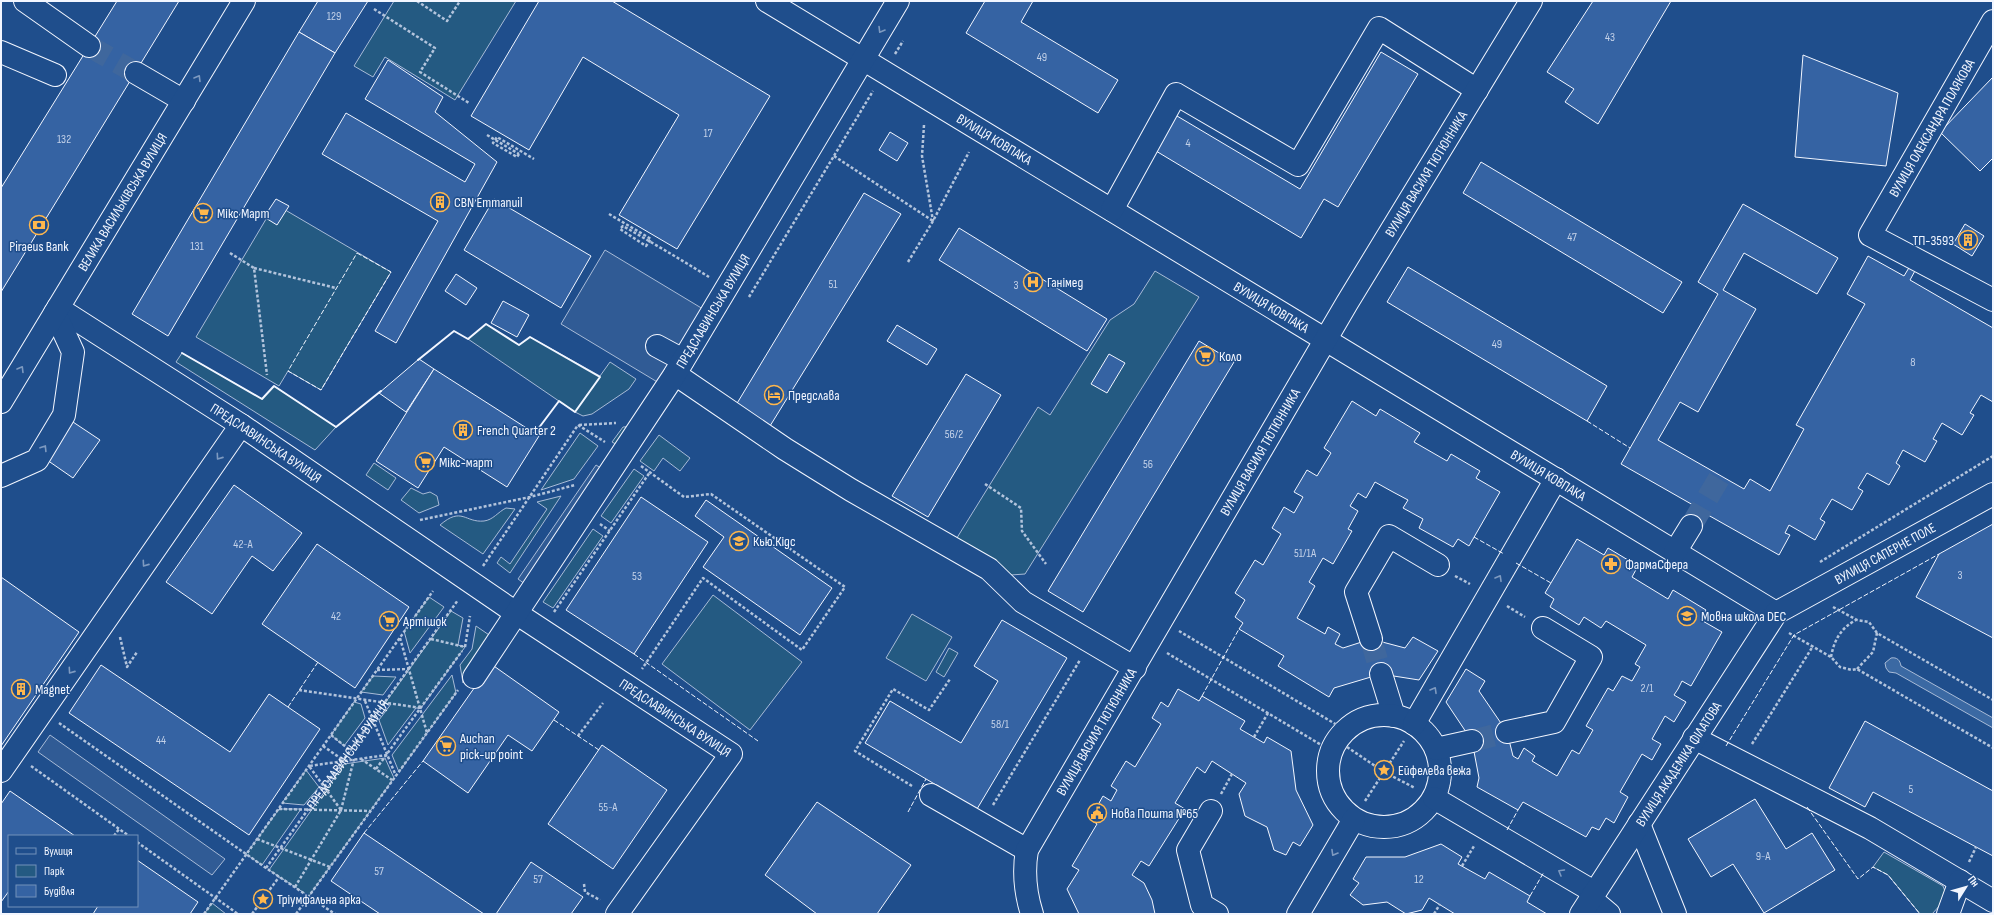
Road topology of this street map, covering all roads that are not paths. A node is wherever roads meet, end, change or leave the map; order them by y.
1 (25, 1) edge
2 (244, 1) edge
3 (767, 1) edge
4 (898, 1) edge
5 (1531, 1) edge
6 (1993, 21) edge
7 (89, 46) tunnel mouth
8 (1, 52) edge
9 (864, 59) junction
10 (136, 73) tunnel mouth
11 (55, 75) dead end
12 (1477, 90) junction
13 (184, 101) junction
14 (1112, 210) junction
15 (1993, 300) edge
16 (57, 311) junction
17 (1326, 340) junction
18 (657, 346) dead end
19 (679, 367) junction
20 (1, 402) edge
21 (241, 425) junction
22 (1, 476) edge
23 (1556, 479) junction
24 (1993, 494) edge
25 (1691, 526) tunnel mouth
26 (1676, 552) junction
27 (1438, 565) dead end
28 (516, 613) junction
29 (1780, 621) junction
30 (1543, 628) dead end
31 (1371, 639) tunnel mouth
32 (1135, 668) junction
33 (1381, 674) tunnel mouth
34 (466, 683) road end
35 (1394, 716) junction
36 (1410, 731) junction
37 (1507, 732) tunnel mouth
38 (1694, 738) junction
39 (1472, 741) tunnel mouth
40 (1436, 749) junction
41 (1, 771) edge
42 (931, 795) road end
43 (1434, 798) junction
44 (1211, 811) dead end
45 (1348, 820) junction
46 (1639, 824) junction
47 (1026, 850) junction
48 (1960, 881) junction
49 (1588, 901) edge
50 (1993, 901) edge
51 (610, 908) edge
52 (1032, 914) edge
53 (1217, 914) edge
54 (1298, 914) edge
55 (1609, 914) edge
56 (1675, 914) edge
57 (1948, 914) edge

1 - 7 street
13 -> 2 street, ВЕЛИКА ВАСИЛЬКІВСЬКА ВУЛИЦЯ
3 - 9 street, ВУЛИЦЯ КОВПАКА
4 -> 9 street, ПРЕДСЛАВИНСЬКА ВУЛИЦЯ
5 - 12 street, ВУЛИЦЯ ВАСИЛЯ ТЮТЮННИКА
6 - 15 street, ВУЛИЦЯ ОЛЕКСАНДРА ПОЛЯКОВА
8 - 11 street
9 - 14 street, ВУЛИЦЯ КОВПАКА
9 - 19 street, ПРЕДСЛАВИНСЬКА ВУЛИЦЯ
10 - 13 street
12 - 14 street
12 - 17 street, ВУЛИЦЯ ВАСИЛЯ ТЮТЮННИКА
13 - 16 street, ВЕЛИКА ВАСИЛЬКІВСЬКА ВУЛИЦЯ
14 - 17 street, ВУЛИЦЯ КОВПАКА
20 -> 16 street, ВЕЛИКА ВАСИЛЬКІВСЬКА ВУЛИЦЯ
16 - 21 street, ПРЕДСЛАВИНСЬКА ВУЛИЦЯ
22 -> 16 street
17 - 23 street, ВУЛИЦЯ КОВПАКА
17 - 32 street, ВУЛИЦЯ ВАСИЛЯ ТЮТЮННИКА
18 - 19 street
19 - 28 street, ПРЕДСЛАВИНСЬКА ВУЛИЦЯ
19 - 32 street
21 - 28 street, ПРЕДСЛАВИНСЬКА ВУЛИЦЯ
21 -> 41 street
23 - 26 street, ВУЛИЦЯ КОВПАКА
36 -> 23 street
24 - 29 street, ВУЛИЦЯ САПЕРНЕ ПОЛЕ
25 - 26 street
26 - 29 street, ВУЛИЦЯ КОВПАКА
27 - 31 street
28 - 34 street
28 - 51 street, ПРЕДСЛАВИНСЬКА ВУЛИЦЯ
29 - 38 street, ВУЛИЦЯ АКАДЕМІКА ФІЛАТОВА
30 - 37 street
32 - 47 street, ВУЛИЦЯ ВАСИЛЯ ТЮТЮННИКА
33 - 35 street
35 - 36 street
35 - 45 street
36 - 40 street
38 - 46 street, ВУЛИЦЯ АКАДЕМІКА ФІЛАТОВА
38 - 48 street
39 - 40 street
40 - 43 street
42 - 47 street
43 - 45 street
49 -> 43 street
44 - 53 street
45 -> 54 street
46 - 49 street, ВУЛИЦЯ АКАДЕМІКА ФІЛАТОВА
46 - 56 street
47 - 52 street, ВУЛИЦЯ ВАСИЛЯ ТЮТЮННИКА
48 - 50 street
48 - 57 street
49 - 55 street

